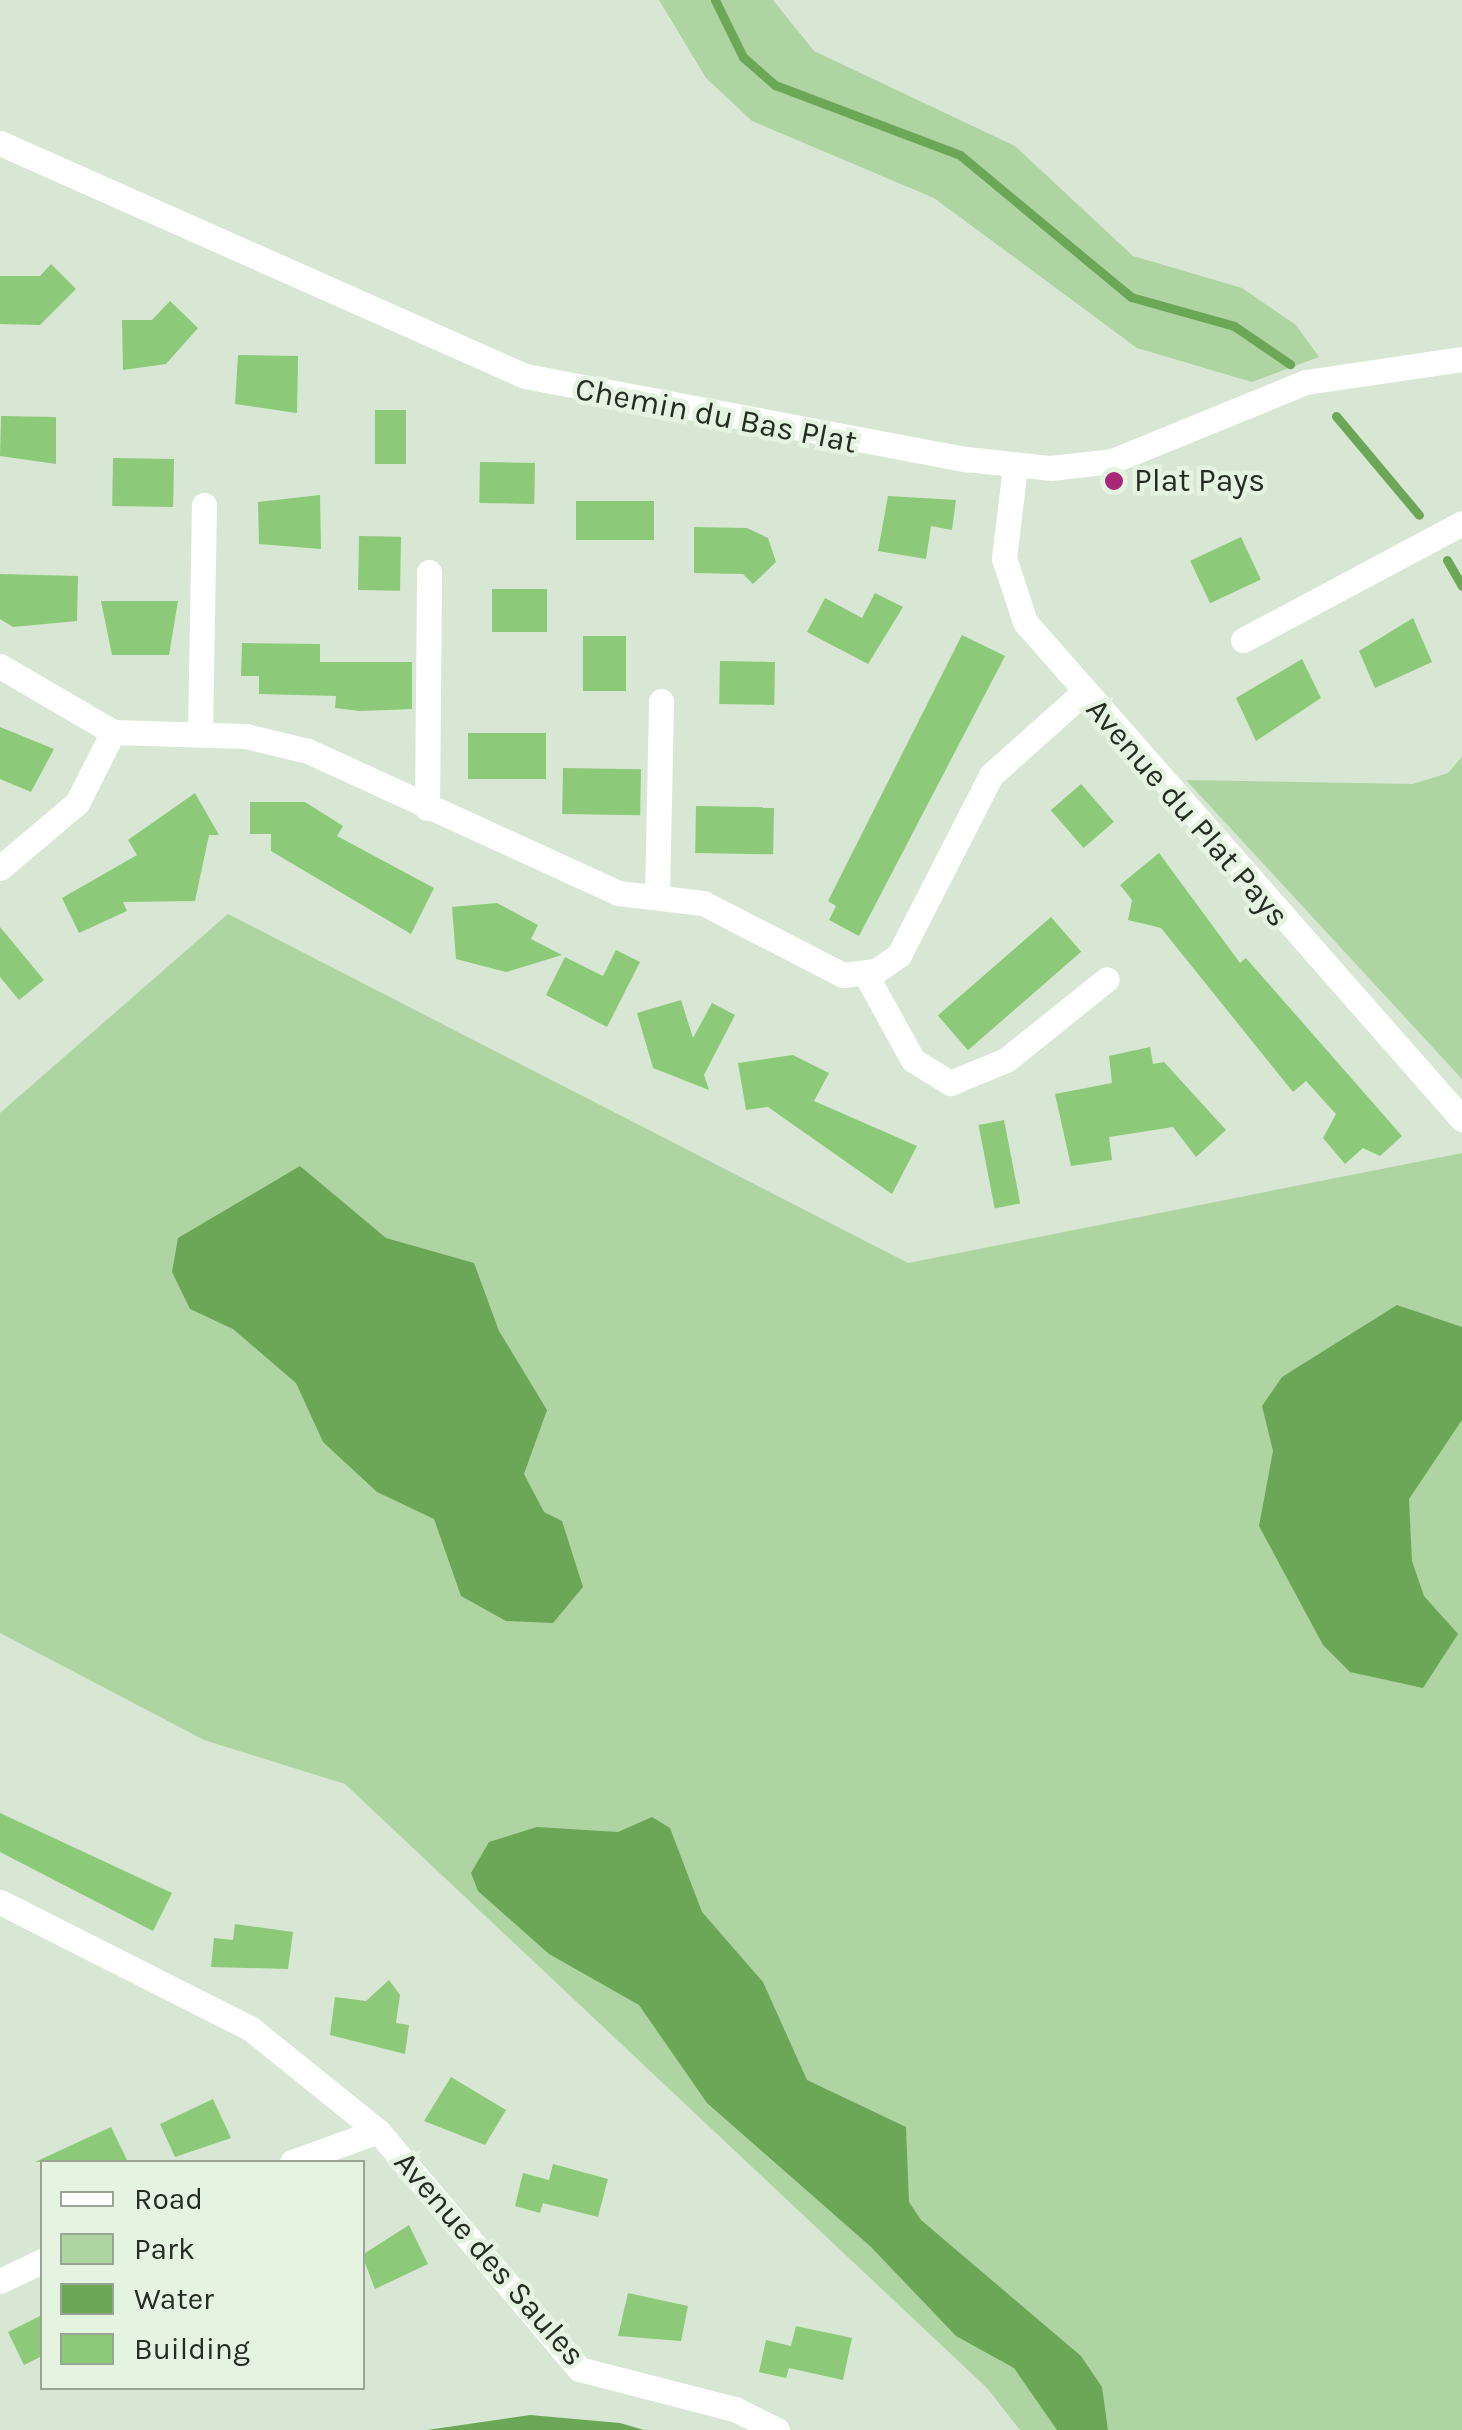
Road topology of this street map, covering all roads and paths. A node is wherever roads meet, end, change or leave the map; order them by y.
1 (0, 143) edge
2 (1462, 358) edge
3 (1015, 466) junction
4 (204, 505) dead end
5 (1462, 523) edge
6 (428, 572) dead end
7 (1243, 640) dead end
8 (0, 666) edge
9 (1084, 693) junction
10 (661, 702) dead end
11 (112, 732) junction
12 (200, 733) junction
13 (427, 808) junction
14 (0, 868) edge
15 (657, 895) junction
16 (866, 975) junction
17 (1107, 979) dead end
18 (1462, 1120) edge
19 (0, 1902) edge
20 (378, 2132) junction
21 (298, 2160) edge
22 (40, 2263) edge
23 (0, 2281) edge
24 (777, 2430) edge

1 - 3 street, Chemin du Bas Plat
2 - 3 street, Chemin du Bas Plat
3 - 9 street, Avenue du Plat Pays
4 - 12 street
5 - 7 street
6 - 13 street
8 - 11 street
9 - 16 street
9 - 18 street, Avenue du Plat Pays
10 - 15 street
11 - 12 street
11 - 14 street
12 - 13 street
13 - 15 street
15 - 16 street
16 - 17 street
19 - 20 street, Avenue des Saules
20 - 21 street, Avenue des Saules
20 - 24 street, Avenue des Saules
22 - 23 street

